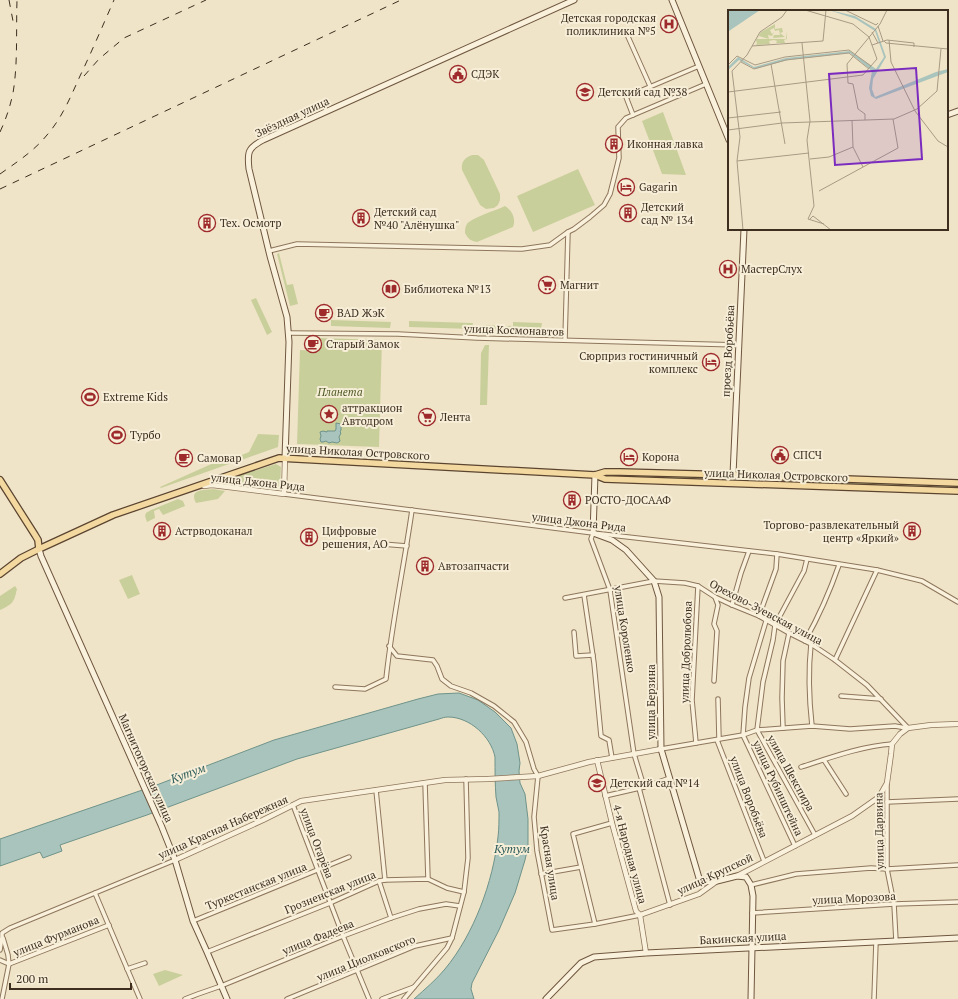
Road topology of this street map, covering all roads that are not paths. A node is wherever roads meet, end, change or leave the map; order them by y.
1 (574, 0) edge
2 (672, 0) edge
3 (625, 30) dead end
4 (699, 66) junction
5 (706, 84) junction
6 (650, 86) junction
7 (958, 111) edge
8 (634, 115) junction
9 (948, 115) edge
10 (728, 138) edge
11 (744, 230) edge
12 (568, 232) junction
13 (269, 251) junction
14 (289, 332) junction
15 (565, 340) junction
16 (739, 345) junction
17 (285, 458) junction
18 (595, 475) junction
19 (732, 475) junction
20 (771, 477) junction
21 (0, 480) edge
22 (958, 483) edge
23 (732, 484) junction
24 (770, 485) junction
25 (192, 487) junction
26 (958, 491) edge
27 (284, 494) junction
28 (412, 510) junction
29 (593, 533) junction
30 (382, 544) dead end
31 (407, 546) junction
32 (39, 549) junction
33 (749, 551) junction
34 (776, 554) junction
35 (807, 560) junction
36 (839, 564) junction
37 (877, 570) junction
38 (0, 574) edge
39 (654, 581) junction
40 (698, 586) junction
41 (610, 590) junction
42 (584, 595) junction
43 (715, 597) junction
44 (565, 598) dead end
45 (958, 602) edge
46 (732, 605) junction
47 (759, 616) junction
48 (766, 620) junction
49 (775, 625) junction
50 (574, 632) dead end
51 (789, 633) junction
52 (805, 641) junction
53 (811, 644) junction
54 (389, 646) junction
55 (593, 655) junction
56 (835, 660) junction
57 (714, 681) dead end
58 (335, 687) dead end
59 (841, 696) dead end
60 (718, 699) dead end
61 (881, 699) junction
62 (958, 724) edge
63 (812, 726) junction
64 (783, 728) junction
65 (908, 728) junction
66 (757, 730) junction
67 (743, 735) junction
68 (718, 740) junction
69 (696, 743) junction
70 (892, 744) junction
71 (661, 749) junction
72 (634, 754) junction
73 (612, 758) junction
74 (597, 760) junction
75 (824, 760) junction
76 (801, 767) dead end
77 (538, 776) junction
78 (670, 778) junction
79 (466, 779) junction
80 (425, 783) junction
81 (887, 783) junction
82 (644, 787) junction
83 (639, 788) junction
84 (376, 790) junction
85 (846, 794) dead end
86 (605, 796) junction
87 (958, 798) edge
88 (887, 802) junction
89 (293, 805) junction
90 (612, 822) junction
91 (815, 835) junction
92 (795, 846) junction
93 (349, 857) dead end
94 (175, 860) junction
95 (764, 862) junction
96 (958, 865) edge
97 (581, 867) junction
98 (887, 869) junction
99 (318, 871) junction
100 (542, 874) junction
101 (737, 876) junction
102 (428, 879) junction
103 (385, 880) junction
104 (379, 881) junction
105 (717, 881) junction
106 (751, 885) junction
107 (464, 892) junction
108 (96, 893) junction
109 (958, 902) edge
110 (330, 903) junction
111 (894, 904) junction
112 (670, 905) junction
113 (460, 906) junction
114 (752, 913) junction
115 (640, 915) junction
116 (391, 918) junction
117 (193, 921) junction
118 (595, 924) junction
119 (109, 925) junction
120 (552, 930) joint
121 (343, 936) junction
122 (2, 937) junction
123 (452, 938) junction
124 (958, 938) edge
125 (896, 941) junction
126 (876, 942) junction
127 (752, 948) junction
128 (0, 950) edge
129 (207, 952) junction
130 (646, 953) junction
131 (0, 960) edge
132 (145, 963) dead end
133 (9, 964) junction
134 (127, 969) junction
135 (357, 971) junction
136 (221, 986) junction
137 (415, 986) junction
138 (198, 994) junction
139 (2, 999) edge
140 (140, 999) edge
141 (185, 999) edge
142 (200, 999) edge
143 (227, 999) edge
144 (287, 999) edge
145 (369, 999) edge
146 (382, 999) edge
147 (404, 999) edge
148 (546, 999) edge
149 (751, 999) edge
150 (874, 999) edge

1 - 13 main road, Звёздная улица
2 - 4 main road
3 - 6 street
4 - 5 main road
4 - 6 street
5 - 8 street
5 - 10 main road
6 - 8 street
7 - 9 main road
8 - 12 street
11 - 16 main road, проезд Воробьёва
12 - 13 street
12 - 15 street
13 - 14 main road, Звёздная улица
14 - 15 street, улица Космонавтов
14 - 17 main road, Звёздная улица
15 - 16 street, улица Космонавтов
16 - 19 main road, проезд Воробьёва
17 - 18 main road, улица Николая Островского
17 - 25 main road, улица Николая Островского
17 - 27 street, Звёздная улица
18 - 19 main road, улица Николая Островского
18 - 23 main road, улица Николая Островского
18 - 29 main road, улица Короленко
19 - 20 main road, улица Николая Островского
19 - 23 main road
20 - 22 main road, улица Николая Островского
20 - 24 main road
21 - 32 main road
23 - 24 main road, улица Николая Островского
24 - 26 main road, улица Николая Островского
25 - 27 street, улица Джона Рида
25 - 32 main road, улица Николая Островского
27 - 28 street, улица Джона Рида
28 - 29 street, улица Джона Рида
28 - 31 street
29 - 33 street, улица Джона Рида
29 - 39 main road, улица Берзина
29 - 41 street, улица Короленко
30 - 31 street
31 - 54 street
32 - 38 main road, улица Николая Островского
32 - 94 main road, Магнитогорская улица
33 - 34 street, улица Джона Рида
33 - 46 street
34 - 35 street, улица Джона Рида
34 - 47 street
35 - 36 street, улица Джона Рида
35 - 49 street, улица Шекспира
36 - 37 street, улица Джона Рида
36 - 52 street
37 - 45 street, улица Джона Рида
37 - 56 street
39 - 40 street, Орехово-Зуевская улица
39 - 41 street, Орехово-Зуевская улица
39 - 71 main road, улица Берзина
40 - 43 street, Орехово-Зуевская улица
40 - 69 street, улица Добролюбова
41 - 42 street, Орехово-Зуевская улица
41 - 72 street, улица Короленко
42 - 44 street, Орехово-Зуевская улица
42 - 55 street
43 - 46 street, Орехово-Зуевская улица
43 - 57 street
46 - 47 street, Орехово-Зуевская улица
47 - 48 street, Орехово-Зуевская улица
48 - 49 street, Орехово-Зуевская улица
48 - 67 street, улица Рубинштейна
49 - 51 street, Орехово-Зуевская улица
49 - 66 street, улица Шекспира
50 - 55 street
51 - 52 street, Орехово-Зуевская улица
51 - 64 street
52 - 53 street, Орехово-Зуевская улица
53 - 56 street, Орехово-Зуевская улица
53 - 63 street
54 - 58 street
54 - 77 street
55 - 73 street
56 - 61 street, Орехово-Зуевская улица
59 - 61 street
60 - 68 street, улица Воробьёва
61 - 65 street, Орехово-Зуевская улица
62 - 65 street
63 - 64 street
63 - 65 street
64 - 66 street
65 - 70 street
66 - 67 street
66 - 91 street, улица Шекспира
67 - 68 street
67 - 92 street, улица Рубинштейна
68 - 69 street
68 - 95 street, улица Воробьёва
69 - 71 street
70 - 75 street
70 - 81 street, улица Дарвина
71 - 72 street, улица Красная Набережная
71 - 78 main road, улица Берзина
72 - 73 street, улица Красная Набережная
72 - 82 street, улица Короленко
73 - 74 street, улица Красная Набережная
74 - 77 street, улица Красная Набережная
74 - 86 street, 4-я Народная улица
75 - 76 street
75 - 85 street
77 - 79 street, улица Красная Набережная
77 - 100 street, Красная улица
78 - 82 street
78 - 105 main road, улица Берзина
79 - 80 street, улица Красная Набережная
79 - 107 street
80 - 84 street, улица Красная Набережная
80 - 102 street
81 - 88 street, улица Дарвина
81 - 91 street, улица Крупской
82 - 83 street
83 - 86 street
83 - 112 street
84 - 89 street, улица Красная Набережная
84 - 103 street
86 - 90 street, 4-я Народная улица
87 - 88 street
88 - 98 street, улица Дарвина
89 - 94 street, улица Красная Набережная
89 - 99 street, улица Огарёва
90 - 97 street
90 - 115 street, 4-я Народная улица
91 - 92 street, улица Крупской
92 - 95 street, улица Крупской
93 - 99 street, Туркестанская улица
94 - 108 street, улица Красная Набережная
94 - 117 main road, Магнитогорская улица
95 - 101 street, улица Крупской
96 - 98 street
97 - 100 street
97 - 118 street
98 - 106 street
98 - 111 street, улица Дарвина
99 - 110 street, улица Огарёва
99 - 117 street, Туркестанская улица
100 - 120 street, Красная улица
101 - 105 main road, улица Крупской
101 - 106 main road
102 - 103 street, Грозненская улица
102 - 107 street, Грозненская улица
103 - 104 street, Грозненская улица
104 - 110 street, Грозненская улица
104 - 116 street
105 - 112 street, улица Крупской
106 - 114 main road
107 - 113 street
108 - 119 street
108 - 122 street, улица Красная Набережная
109 - 111 street, улица Морозова
110 - 121 street, улица Огарёва
110 - 129 street, Грозненская улица
111 - 114 street, улица Морозова
111 - 125 street, улица Дарвина
112 - 115 street, улица Крупской
113 - 116 street, улица Фадеева
113 - 123 street
114 - 127 main road
115 - 118 street, улица Крупской
115 - 130 street, 4-я Народная улица
116 - 121 street, улица Фадеева
117 - 129 main road, Магнитогорская улица
118 - 120 street, улица Крупской
119 - 133 street, улица Фурманова
119 - 134 street
121 - 135 street, улица Огарёва
121 - 136 street, улица Фадеева
122 - 128 street
122 - 133 street
123 - 135 street, улица Циолковского
123 - 137 street
124 - 125 main road, Бакинская улица
125 - 126 main road, Бакинская улица
126 - 127 main road, Бакинская улица
126 - 150 street
127 - 130 main road, Бакинская улица
127 - 149 main road
129 - 136 main road, Магнитогорская улица
130 - 148 main road, Бакинская улица
131 - 133 street
132 - 134 street
133 - 139 street
134 - 140 street
135 - 144 street, улица Циолковского
135 - 145 street, улица Огарёва
136 - 138 street, улица Фадеева
136 - 143 main road, Магнитогорская улица
137 - 146 street
137 - 147 street
138 - 141 street, улица Фадеева
138 - 142 street

